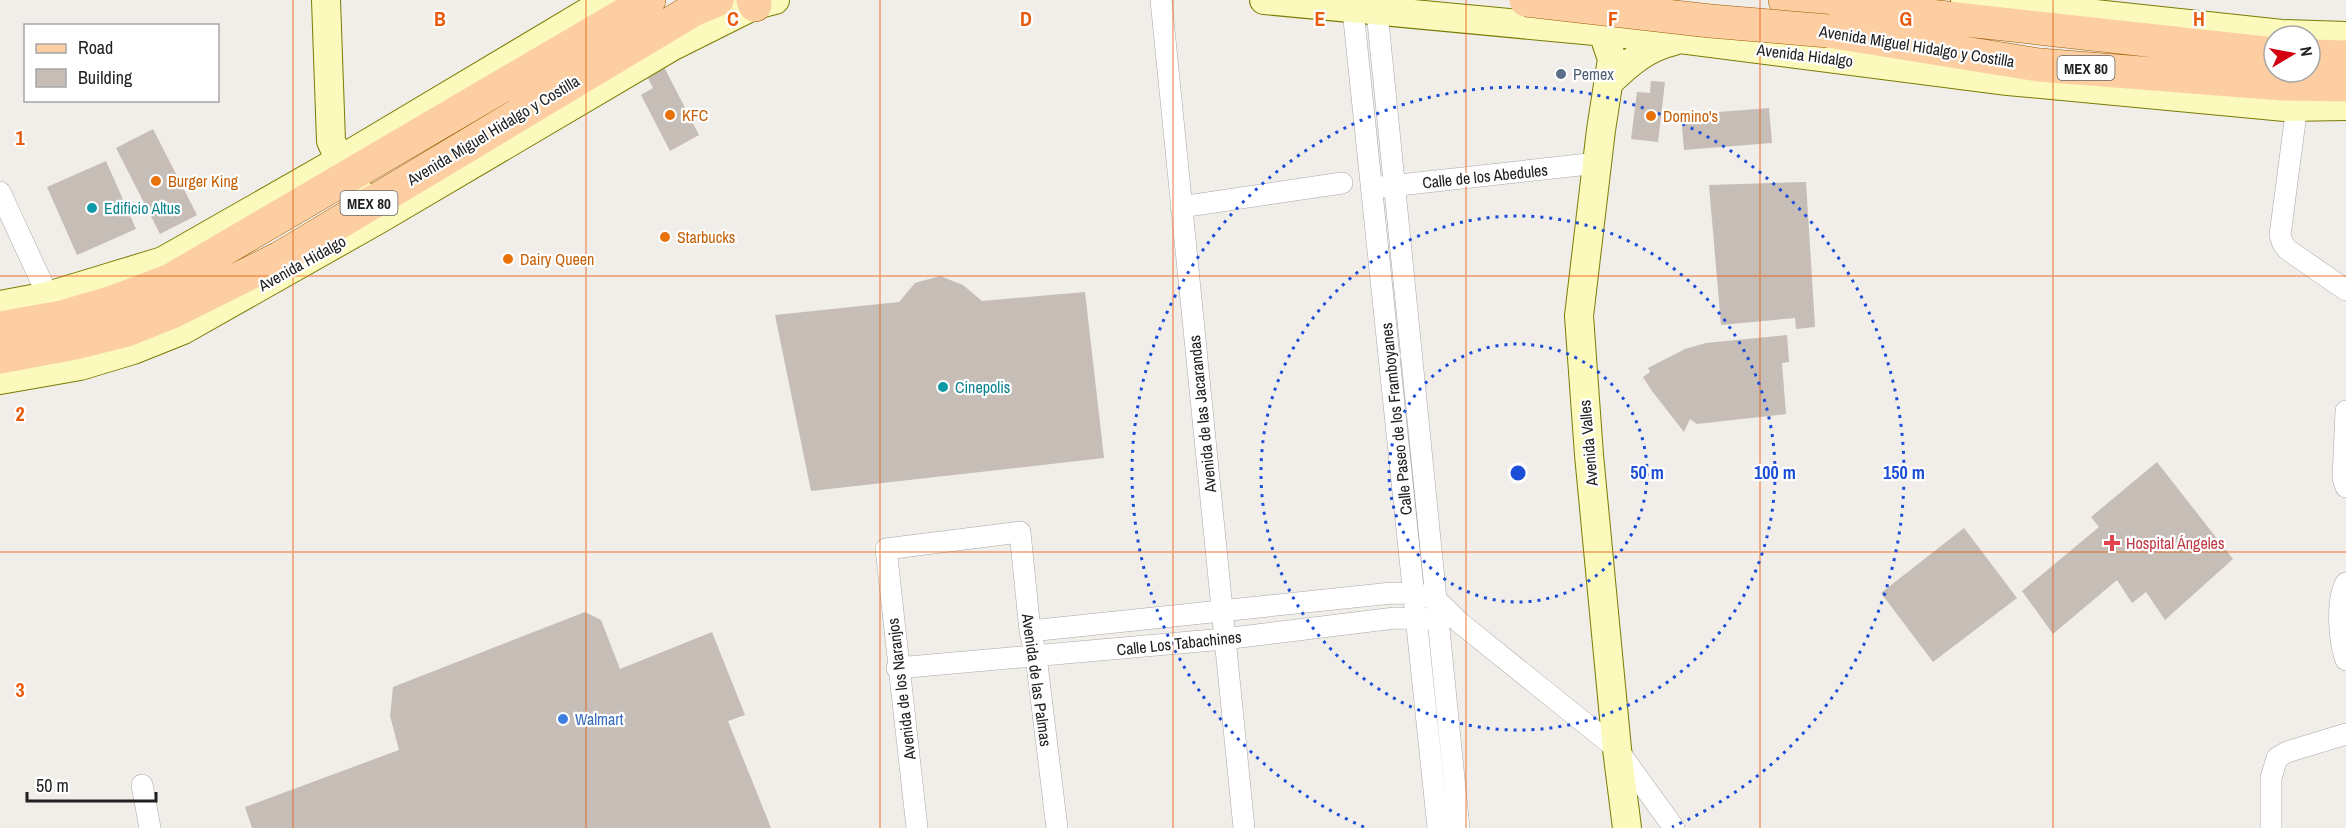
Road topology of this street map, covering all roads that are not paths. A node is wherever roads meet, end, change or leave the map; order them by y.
1 (326, 0) edge
2 (608, 0) edge
3 (649, 0) edge
4 (717, 0) edge
5 (1161, 0) edge
6 (1264, 0) edge
7 (1526, 0) edge
8 (1581, 0) edge
9 (1605, 0) edge
10 (1636, 0) edge
11 (1651, 0) edge
12 (1785, 0) edge
13 (1965, 0) edge
14 (761, 2) edge
15 (1365, 11) junction
16 (1827, 18) junction
17 (1574, 30) junction
18 (1603, 33) junction
19 (2346, 36) edge
20 (1656, 37) junction
21 (2262, 53) edge
22 (2322, 56) edge
23 (2346, 57) edge
24 (1611, 70) junction
25 (1384, 80) junction
26 (1360, 84) junction
27 (2346, 85) edge
28 (2346, 105) edge
29 (2297, 106) junction
30 (1598, 163) junction
31 (344, 169) junction
32 (1342, 183) dead end
33 (1394, 186) junction
34 (1371, 188) junction
35 (0, 192) edge
36 (369, 204) junction
37 (1181, 207) junction
38 (2346, 290) edge
39 (48, 296) junction
40 (0, 305) edge
41 (0, 328) edge
42 (0, 357) edge
43 (0, 381) edge
44 (2346, 411) edge
45 (2346, 487) edge
46 (885, 549) joint
47 (2346, 583) edge
48 (1414, 593) junction
49 (1436, 599) junction
50 (1222, 611) junction
51 (1416, 617) junction
52 (1438, 620) junction
53 (1459, 622) junction
54 (1030, 631) junction
55 (1224, 639) junction
56 (1036, 656) junction
57 (2346, 660) edge
58 (897, 668) junction
59 (2346, 734) edge
60 (1617, 750) junction
61 (142, 785) dead end
62 (150, 828) edge
63 (917, 828) edge
64 (1057, 828) edge
65 (1244, 828) edge
66 (1438, 828) edge
67 (1459, 828) edge
68 (1627, 828) edge
69 (1674, 828) edge
70 (2271, 828) edge

1 - 31 street
2 - 31 street
3 - 31 main road, Avenida Miguel Hidalgo y Costilla / MEX 80
4 - 36 main road, Avenida Miguel Hidalgo y Costilla / MEX 80
5 - 37 street, Avenida de las Jacarandas
6 - 15 street, Avenida Hidalgo
7 - 16 main road, Avenida Miguel Hidalgo y Costilla / MEX 80, bridge
8 - 17 street
9 - 18 street
10 - 20 street
11 - 20 street
12 - 16 main road, Avenida Miguel Hidalgo y Costilla / MEX 80
13 - 19 street
14 - 43 street, Avenida Hidalgo
15 - 17 street, Avenida Hidalgo
15 - 25 street, Calle Paseo de los Framboyanes
15 - 26 street, Calle Paseo de los Framboyanes
16 - 21 main road, Avenida Miguel Hidalgo y Costilla / MEX 80
16 - 27 main road, Avenida Miguel Hidalgo y Costilla / MEX 80
17 - 18 street, Avenida Hidalgo
18 - 20 street, Avenida Hidalgo
18 - 24 street, Avenida Valles
20 - 24 street
20 - 24 street
20 - 29 street, Avenida Hidalgo
22 - 23 main road
24 - 30 street, Avenida Valles
25 - 26 street
25 - 33 street, Calle Paseo de los Framboyanes
26 - 34 street, Calle Paseo de los Framboyanes
28 - 29 street, Avenida Hidalgo
29 - 38 street
30 - 33 street, Calle de los Abedules
30 - 60 street, Avenida Valles
31 - 36 street
31 - 39 street
31 - 41 main road, Avenida Miguel Hidalgo y Costilla / MEX 80
32 - 37 street
33 - 34 street, Calle de los Abedules
33 - 49 street, Calle Paseo de los Framboyanes
34 - 48 street, Calle Paseo de los Framboyanes
35 - 39 street
36 - 42 main road, Avenida Miguel Hidalgo y Costilla / MEX 80
37 - 50 street, Avenida de las Jacarandas
39 - 40 street
44 - 45 street
46 - 54 street, Avenida de las Palmas
46 - 58 street, Avenida de los Naranjos
47 - 57 street
48 - 49 street, Calle Los Tabachines
48 - 50 street, Calle Los Tabachines
48 - 51 street, Calle Paseo de los Framboyanes
49 - 52 street, Calle Paseo de los Framboyanes
49 - 53 street, Calle Los Tabachines
50 - 54 street, Calle Los Tabachines
50 - 55 street, Avenida de las Jacarandas
51 - 52 street, Calle Los Tabachines
51 - 55 street, Calle Los Tabachines
51 - 66 street, Calle Paseo de los Framboyanes
52 - 53 street, Calle Los Tabachines
52 - 67 street, Calle Paseo de los Framboyanes
53 - 60 street, Calle Los Tabachines
54 - 56 street, Avenida de las Palmas
55 - 56 street, Calle Los Tabachines
55 - 65 street, Avenida de las Jacarandas
56 - 58 street, Calle Los Tabachines
56 - 64 street, Avenida de las Palmas
58 - 63 street, Avenida de los Naranjos
59 - 70 street
60 - 68 street, Avenida Valles
60 - 69 street, Calle Los Tabachines
61 - 62 street

